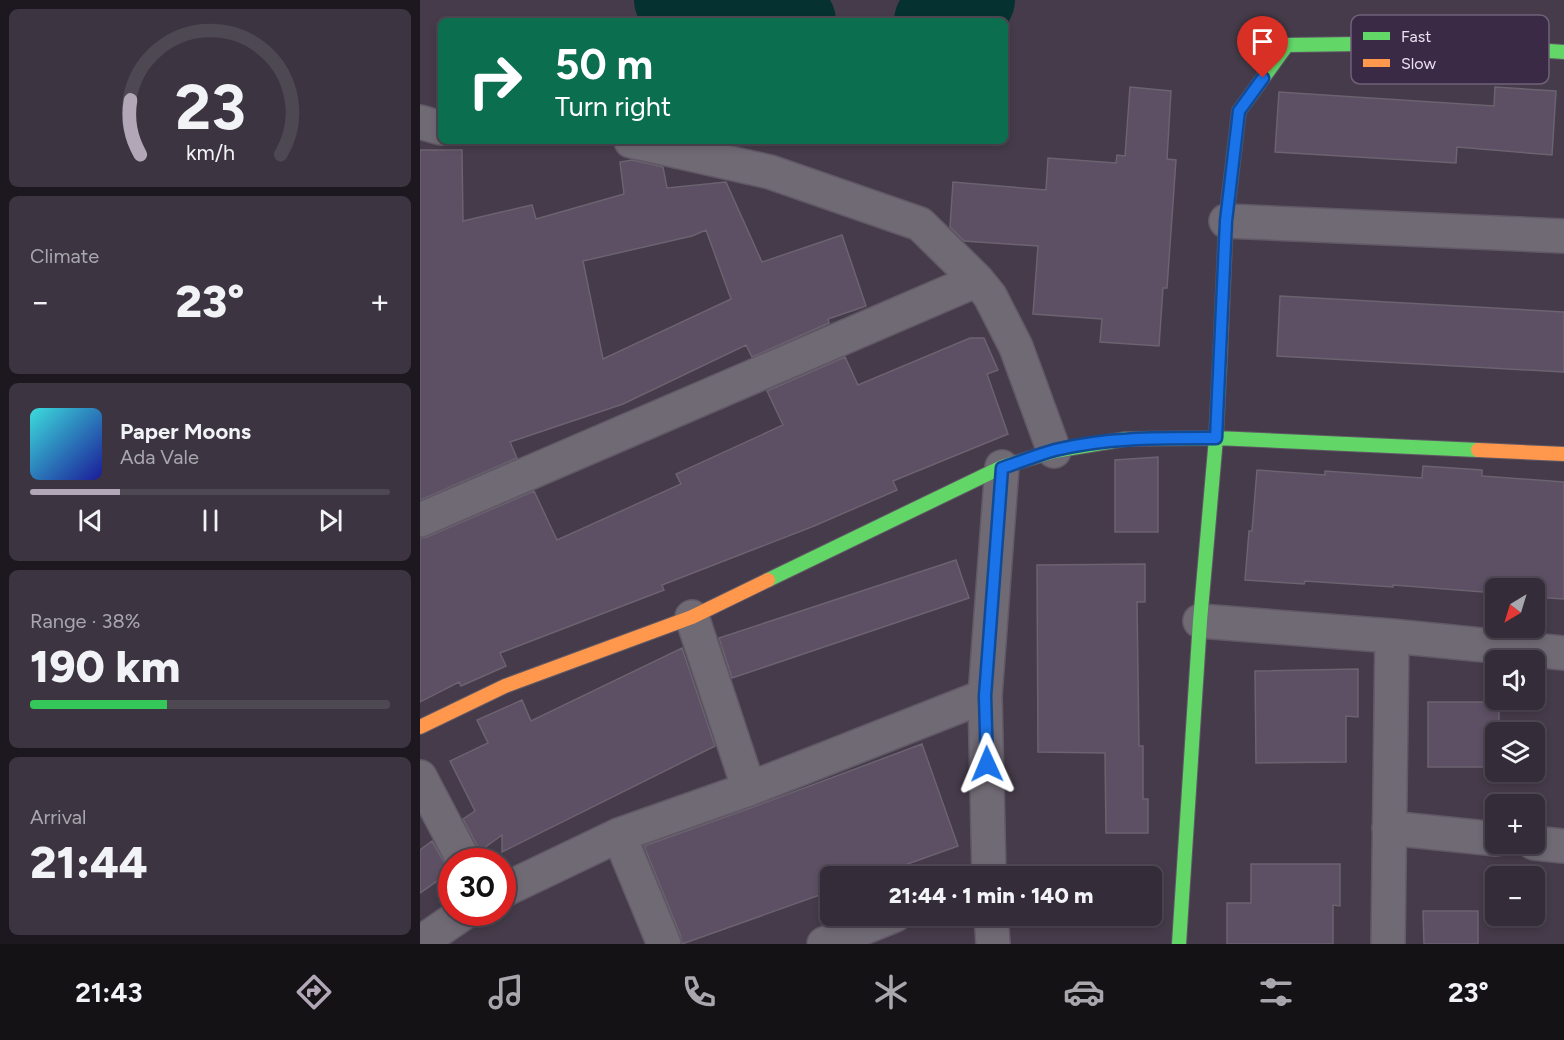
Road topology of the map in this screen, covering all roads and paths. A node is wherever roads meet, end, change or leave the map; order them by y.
1 (1351, 44) edge
2 (1549, 51) edge
3 (1564, 52) edge
4 (420, 122) edge
5 (438, 127) edge
6 (644, 144) edge
7 (1226, 221) junction
8 (1564, 236) edge
9 (977, 280) junction
10 (1216, 438) junction
11 (1054, 451) junction
12 (1564, 454) edge
13 (1002, 468) junction
14 (420, 520) edge
15 (692, 617) junction
16 (1200, 621) junction
17 (1392, 636) junction
18 (1564, 652) edge
19 (985, 696) junction
20 (420, 727) edge
21 (420, 777) edge
22 (749, 789) junction
23 (1389, 828) junction
24 (619, 835) junction
25 (1485, 838) edge
26 (1545, 844) edge
27 (1564, 846) edge
28 (457, 848) edge
29 (989, 866) edge
30 (516, 884) edge
31 (445, 926) edge
32 (868, 926) edge
33 (992, 926) edge
34 (420, 943) edge
35 (664, 944) edge
36 (824, 944) edge
37 (993, 944) edge
38 (1179, 944) edge
39 (1388, 944) edge

1 - 7 street
2 - 3 street
4 - 5 street
6 - 9 street
7 - 8 street
7 - 10 street
9 - 11 street
9 - 14 street
10 - 11 street
10 - 12 street
10 - 16 street
11 - 13 street
13 - 15 street
13 - 19 street
15 - 20 street
15 - 22 street
16 - 17 street
16 - 38 street
17 - 18 street
17 - 23 street
19 - 22 street
19 - 29 street
21 - 28 street
22 - 24 street
23 - 25 street
23 - 39 street
24 - 30 street
24 - 35 street
26 - 27 street
31 - 34 street
32 - 36 street
33 - 37 street

